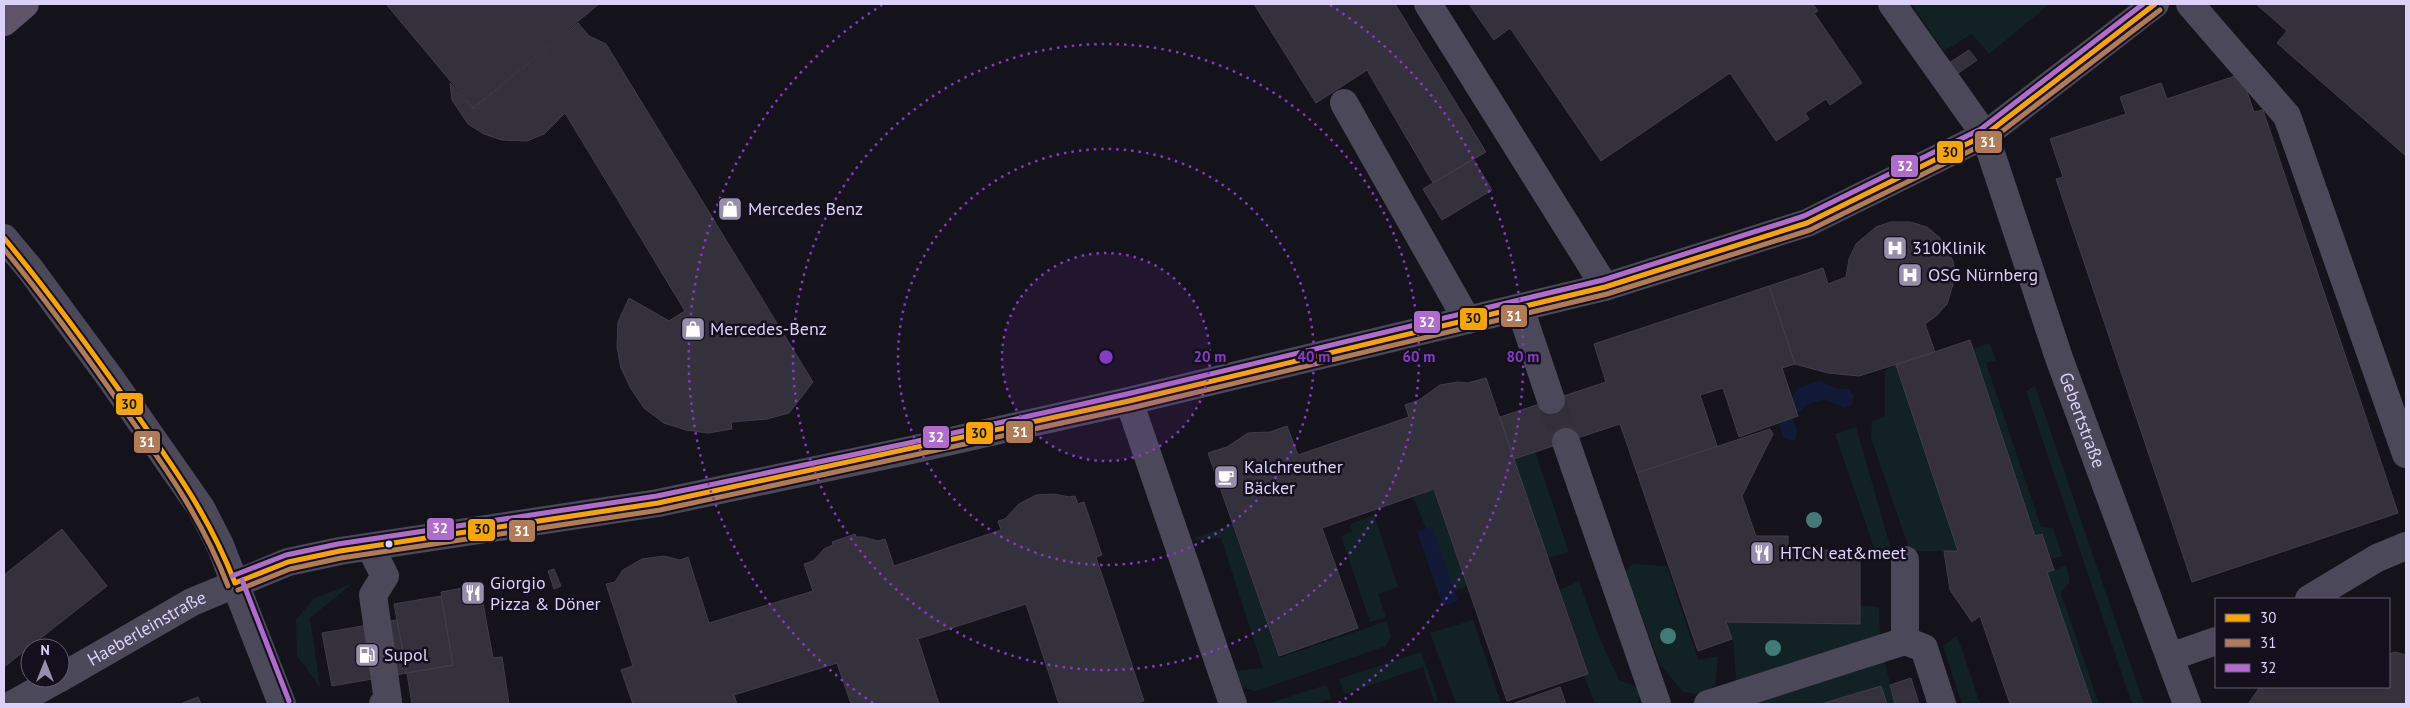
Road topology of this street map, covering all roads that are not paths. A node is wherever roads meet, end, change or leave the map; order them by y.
1 (25, 4) edge
2 (1428, 4) edge
3 (1892, 4) edge
4 (2156, 4) edge
5 (2190, 4) edge
6 (4, 22) edge
7 (1344, 103) dead end
8 (1985, 135) junction
9 (4, 238) edge
10 (1604, 287) junction
11 (1520, 308) junction
12 (1468, 320) junction
13 (1551, 400) tunnel mouth
14 (1129, 401) junction
15 (1566, 442) tunnel mouth
16 (2406, 454) edge
17 (2406, 546) edge
18 (370, 547) junction
19 (1905, 560) dead end
20 (235, 583) junction
21 (2311, 598) edge
22 (1905, 641) junction
23 (2215, 641) edge
24 (2170, 657) junction
25 (70, 672) edge
26 (42, 688) edge
27 (13, 704) edge
28 (282, 704) edge
29 (383, 704) edge
30 (1233, 704) edge
31 (1657, 704) edge
32 (1708, 704) edge
33 (1942, 704) edge
34 (2188, 704) edge

1 - 6 main road
2 - 10 street
3 - 8 street, Gebertstraße
4 - 8 street, Haeberleinstraße
5 - 16 street
7 - 12 street
8 - 10 street, Haeberleinstraße
8 - 24 street, Gebertstraße
9 - 20 street
10 - 11 street, Haeberleinstraße
11 - 12 street, Haeberleinstraße
11 - 13 street
12 - 14 street, Haeberleinstraße
14 - 18 street, Haeberleinstraße
14 - 30 street
15 - 31 street
17 - 21 street
18 - 20 street, Haeberleinstraße
18 - 29 street
19 - 22 street
20 - 25 street, Haeberleinstraße
20 - 28 street
22 - 32 street
22 - 33 street
23 - 24 street
24 - 34 street, Gebertstraße
26 - 27 street, Haeberleinstraße

